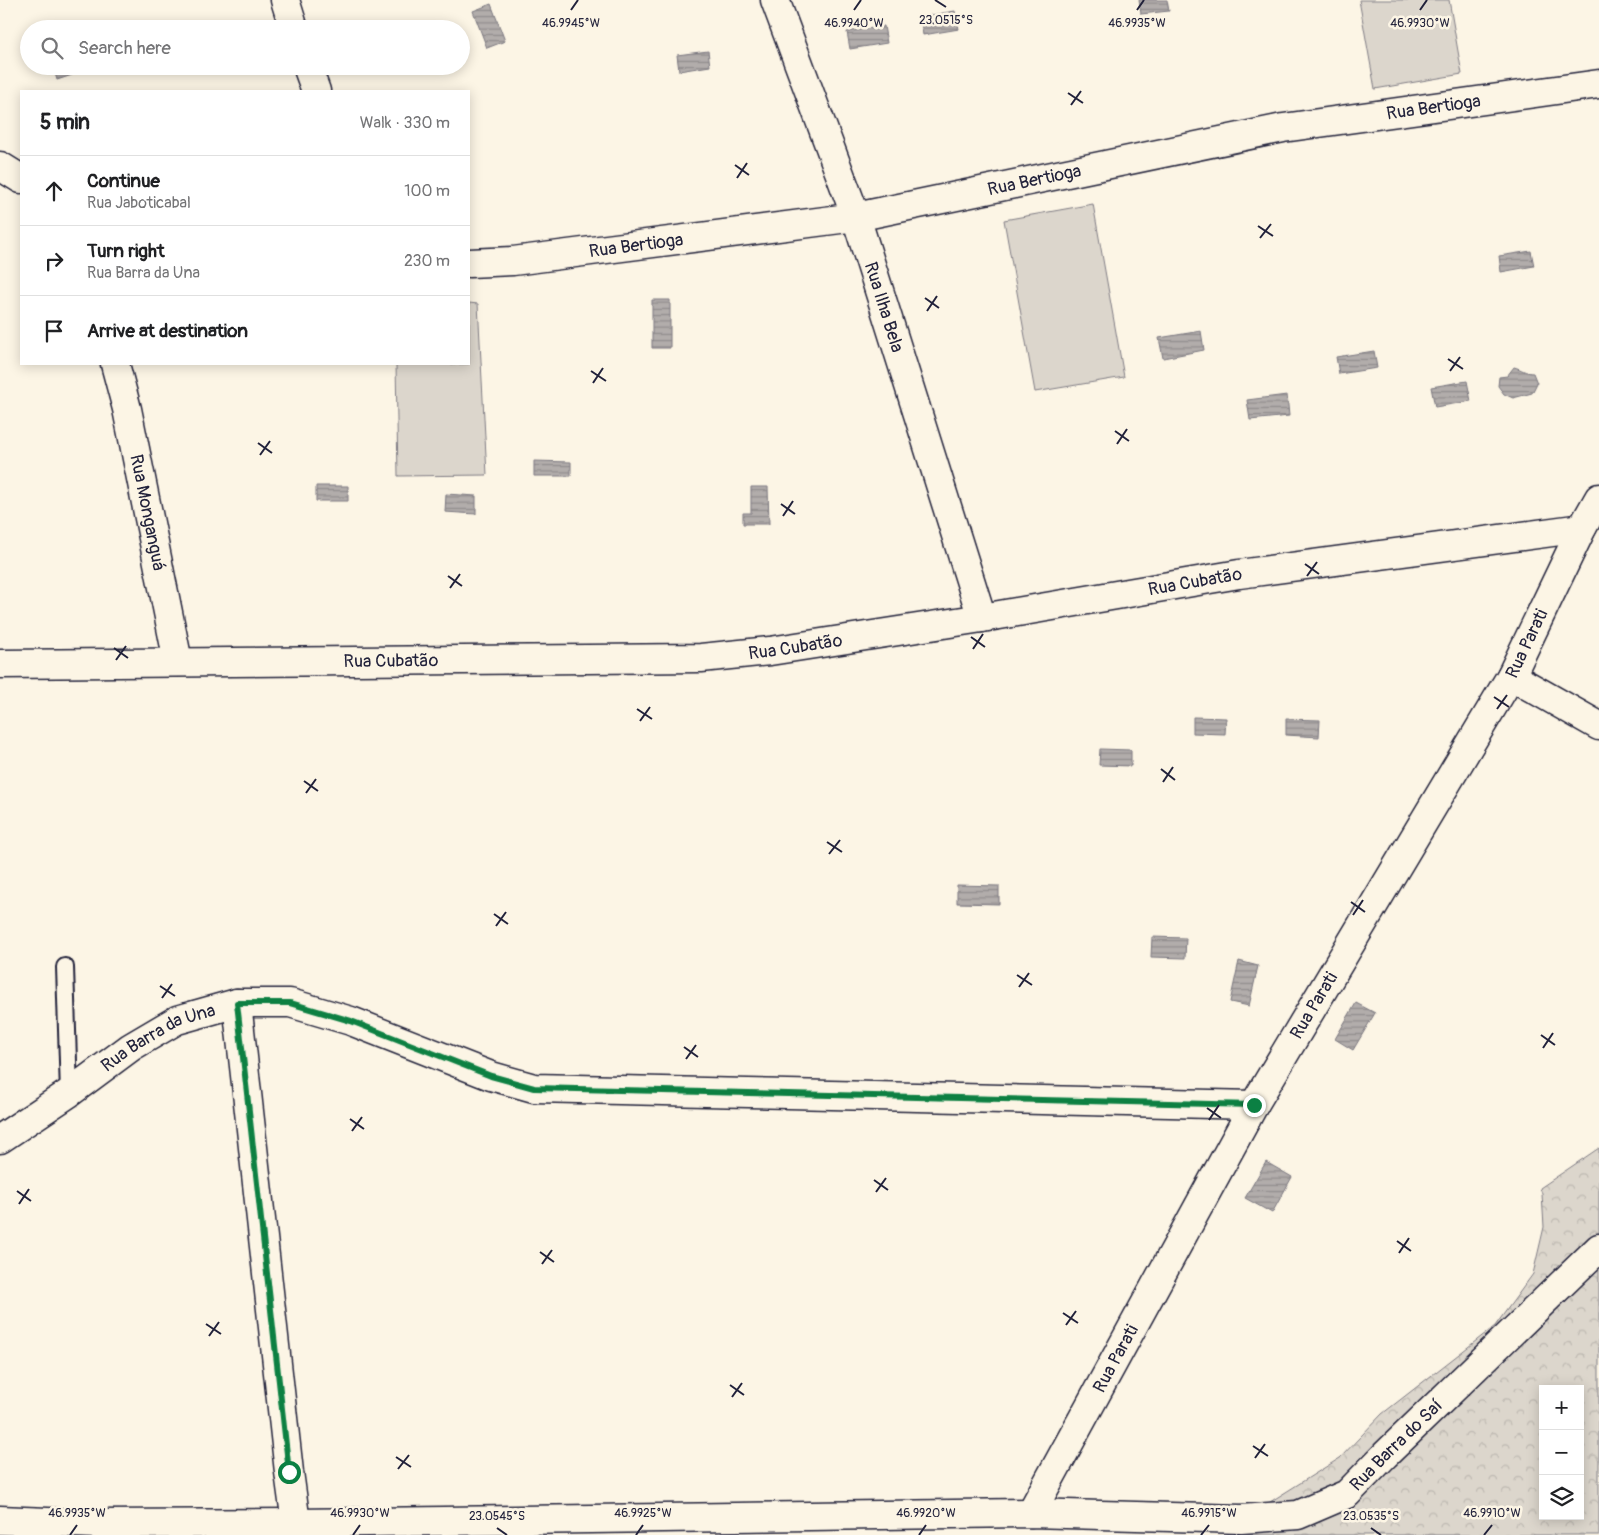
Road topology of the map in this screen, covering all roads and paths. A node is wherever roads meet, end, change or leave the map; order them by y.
1 (284, 0) edge
2 (775, 0) edge
3 (291, 20) edge
4 (311, 75) edge
5 (1599, 84) edge
6 (316, 90) edge
7 (0, 166) edge
8 (20, 178) edge
9 (856, 218) junction
10 (470, 263) edge
11 (115, 365) edge
12 (1599, 498) edge
13 (1582, 528) junction
14 (982, 618) junction
15 (178, 662) junction
16 (0, 664) edge
17 (1511, 676) junction
18 (1599, 726) edge
19 (64, 967) dead end
20 (237, 1003) junction
21 (69, 1093) junction
22 (1254, 1105) junction
23 (0, 1139) edge
24 (1599, 1248) edge
25 (1031, 1513) junction
26 (0, 1520) edge
27 (296, 1523) junction

1 - 3 street
2 - 9 street, Rua Ilha Bela
4 - 6 street
5 - 9 street, Rua Bertioga
7 - 8 street
9 - 10 street, Rua Bertioga
9 - 14 street, Rua Ilha Bela
11 - 15 street, Rua Monganguá
12 - 13 street, Rua Parati
13 - 14 street, Rua Cubatão
13 - 17 street, Rua Parati
14 - 15 street, Rua Cubatão
15 - 16 street, Rua Cubatão
17 - 18 street
17 - 22 street, Rua Parati
19 - 21 lane
20 - 21 street, Rua Barra da Una
20 - 22 street, Rua Barra da Una
20 - 27 street
21 - 23 street, Rua Barra da Una
22 - 25 street, Rua Parati
24 - 25 street, Rua Barra do Saí
25 - 27 street, Rua Barra do Saí
26 - 27 street, Rua Barra do Saí

